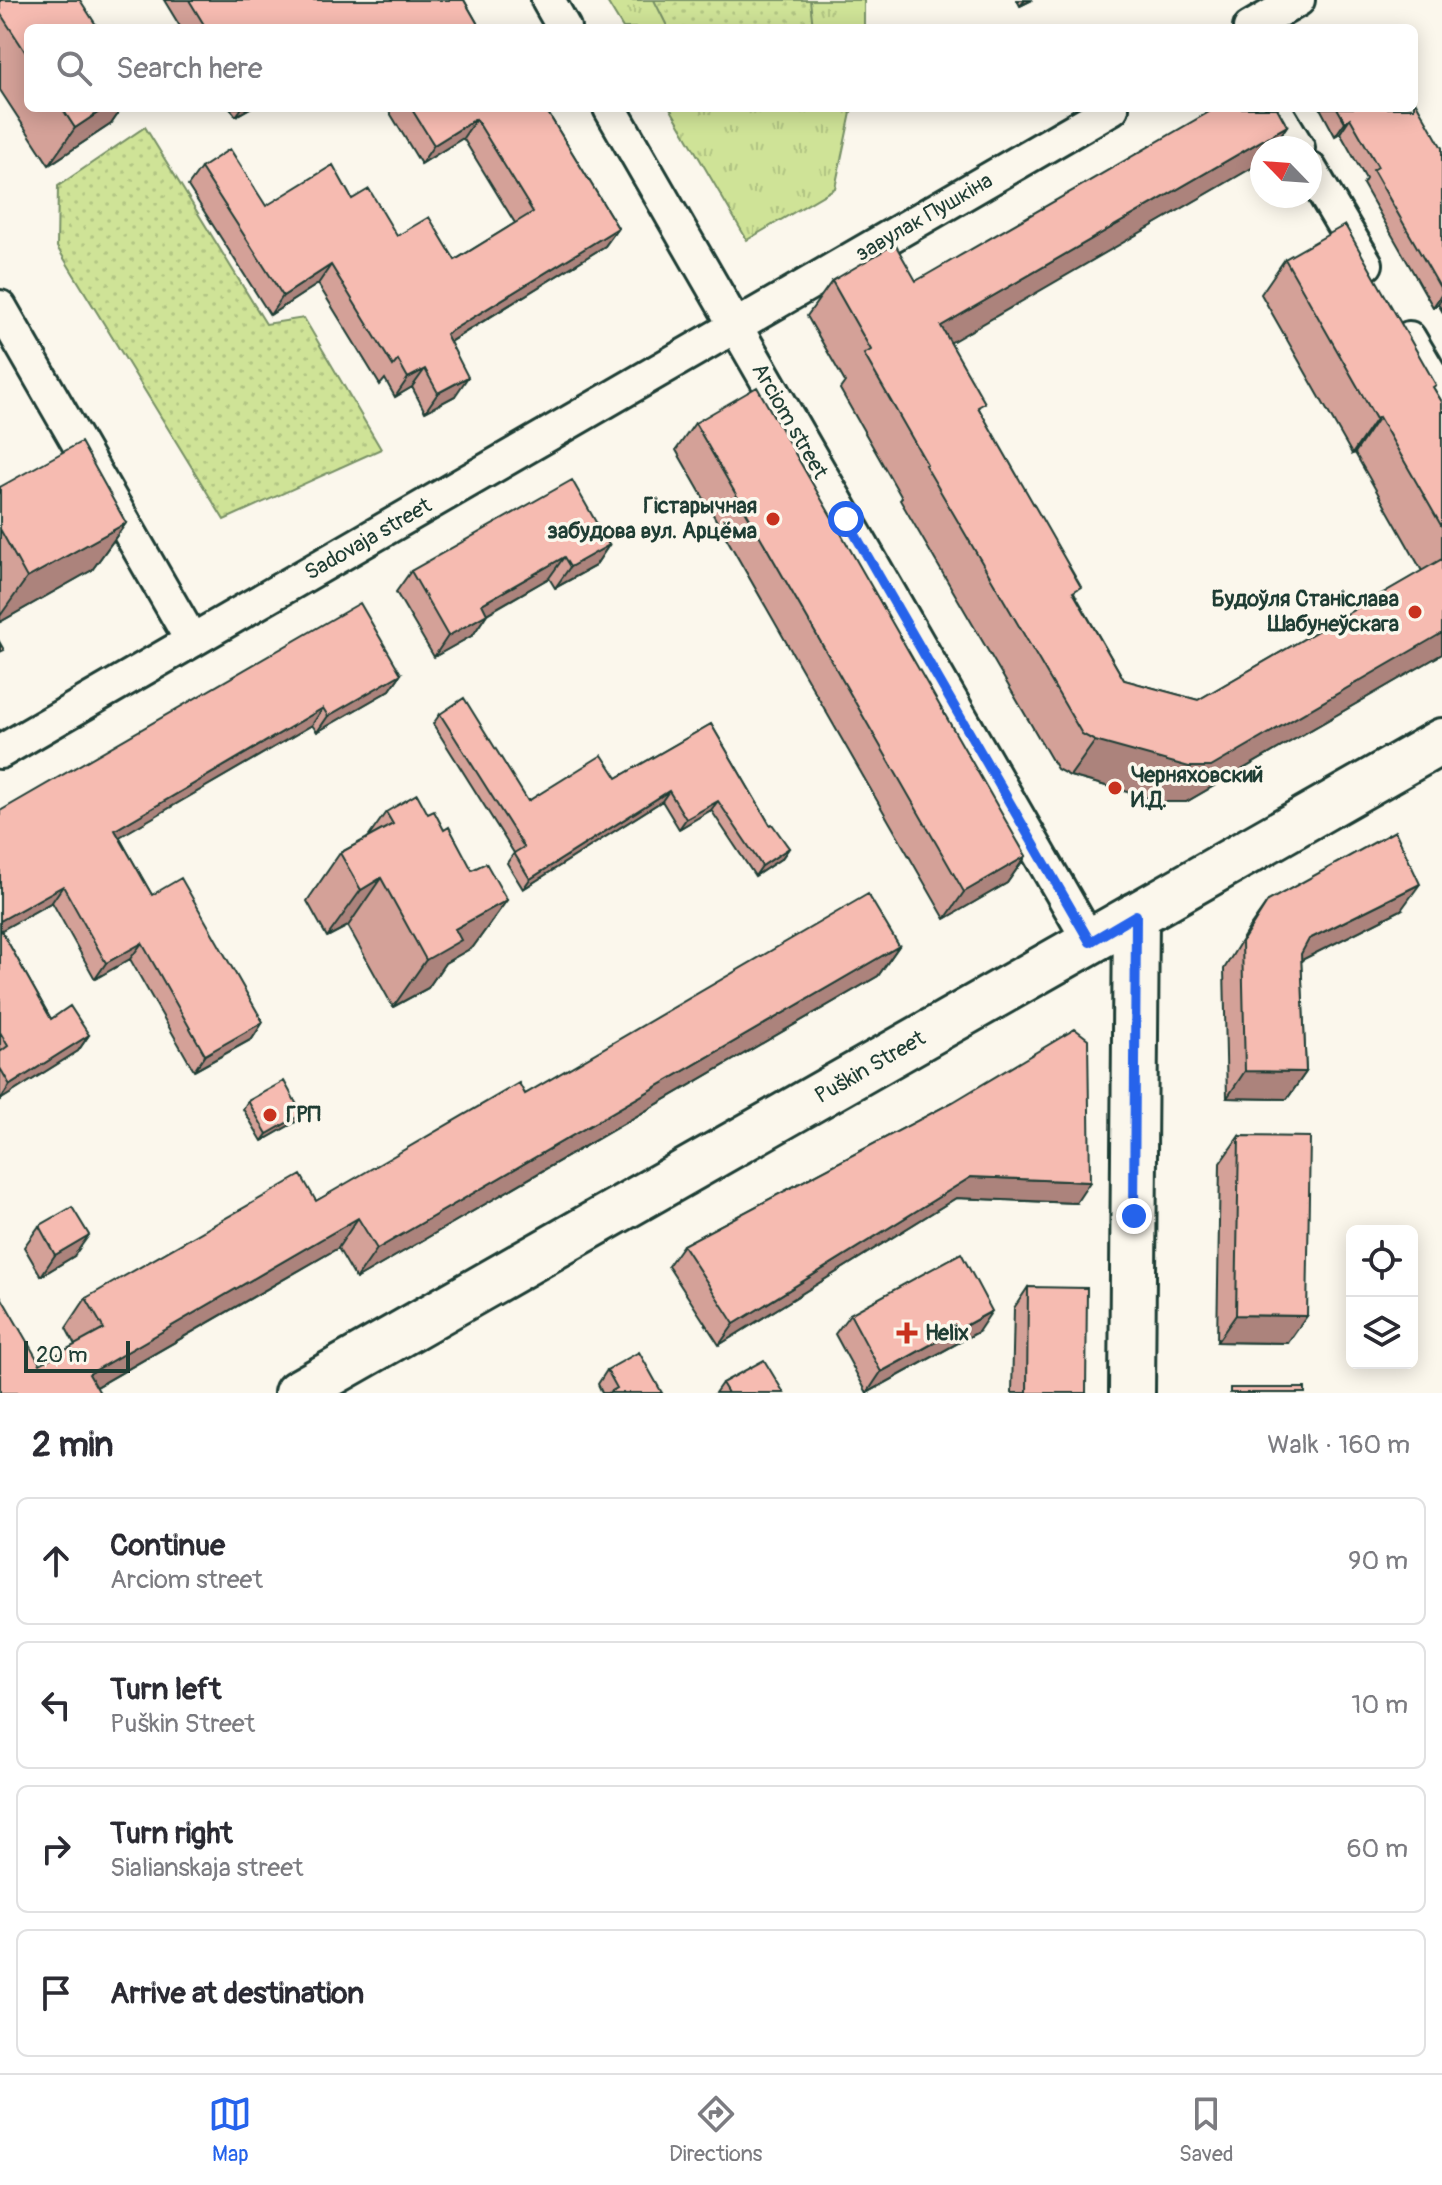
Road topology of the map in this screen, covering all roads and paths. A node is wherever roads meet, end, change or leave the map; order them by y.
1 (548, 0) edge
2 (1298, 0) edge
3 (562, 24) edge
4 (1257, 24) edge
5 (612, 112) edge
6 (1105, 112) edge
7 (1276, 112) edge
8 (1291, 136) edge
9 (1322, 189) edge
10 (0, 307) edge
11 (735, 326) junction
12 (1442, 394) edge
13 (192, 641) junction
14 (1442, 741) edge
15 (0, 752) edge
16 (1136, 915) junction
17 (1090, 942) junction
18 (297, 1393) edge
19 (1132, 1393) edge

1 - 3 street
2 - 4 street
5 - 11 street, Arciom street
6 - 11 street, завулак Пушкіна
7 - 8 street
9 - 12 street
10 - 13 street
11 - 13 street, Sadovaja street
11 - 17 street, Arciom street
13 - 15 street, Sadovaja street
14 - 16 street, Puškin Street
16 - 17 street, Puškin Street
16 - 19 street
17 - 18 street, Puškin Street

